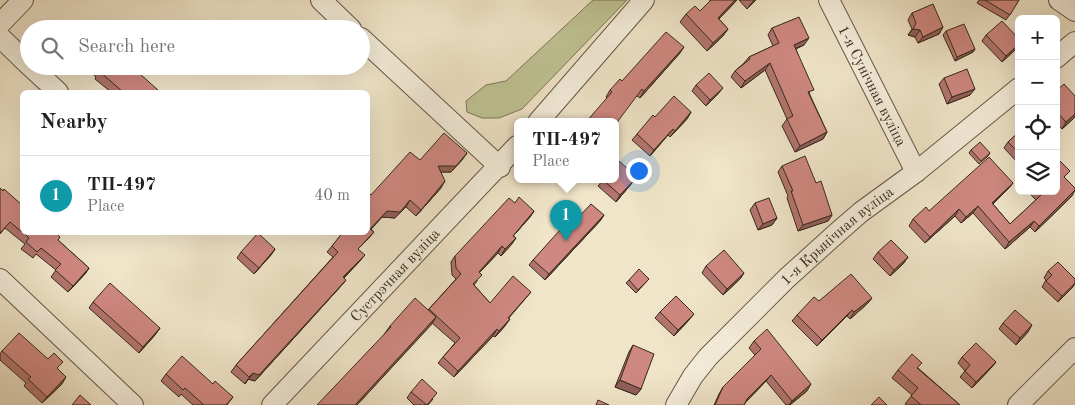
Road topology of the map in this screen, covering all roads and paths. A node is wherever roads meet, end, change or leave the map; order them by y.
1 (23, 0) edge
2 (321, 0) edge
3 (644, 0) edge
4 (829, 0) edge
5 (1059, 0) edge
6 (1075, 11) edge
7 (342, 20) edge
8 (0, 24) edge
9 (0, 37) edge
10 (1075, 42) edge
11 (370, 46) edge
12 (1060, 55) edge
13 (20, 56) edge
14 (40, 75) edge
15 (56, 90) edge
16 (1015, 91) edge
17 (541, 118) edge
18 (514, 150) edge
19 (500, 167) junction
20 (916, 172) junction
21 (0, 279) edge
22 (1075, 348) edge
23 (133, 405) edge
24 (272, 405) edge
25 (676, 405) edge
26 (1018, 405) edge

1 - 8 street
2 - 7 street
3 - 17 street
4 - 20 street, 1-я Сунічная вуліца
5 - 6 street
9 - 13 street
10 - 12 street
11 - 19 street
14 - 15 street
16 - 20 street, 1-я Крынічная вуліца
18 - 19 street, Сустрэчная вуліца
19 - 24 street, Сустрэчная вуліца
20 - 25 street, 1-я Крынічная вуліца
21 - 23 street
22 - 26 street

